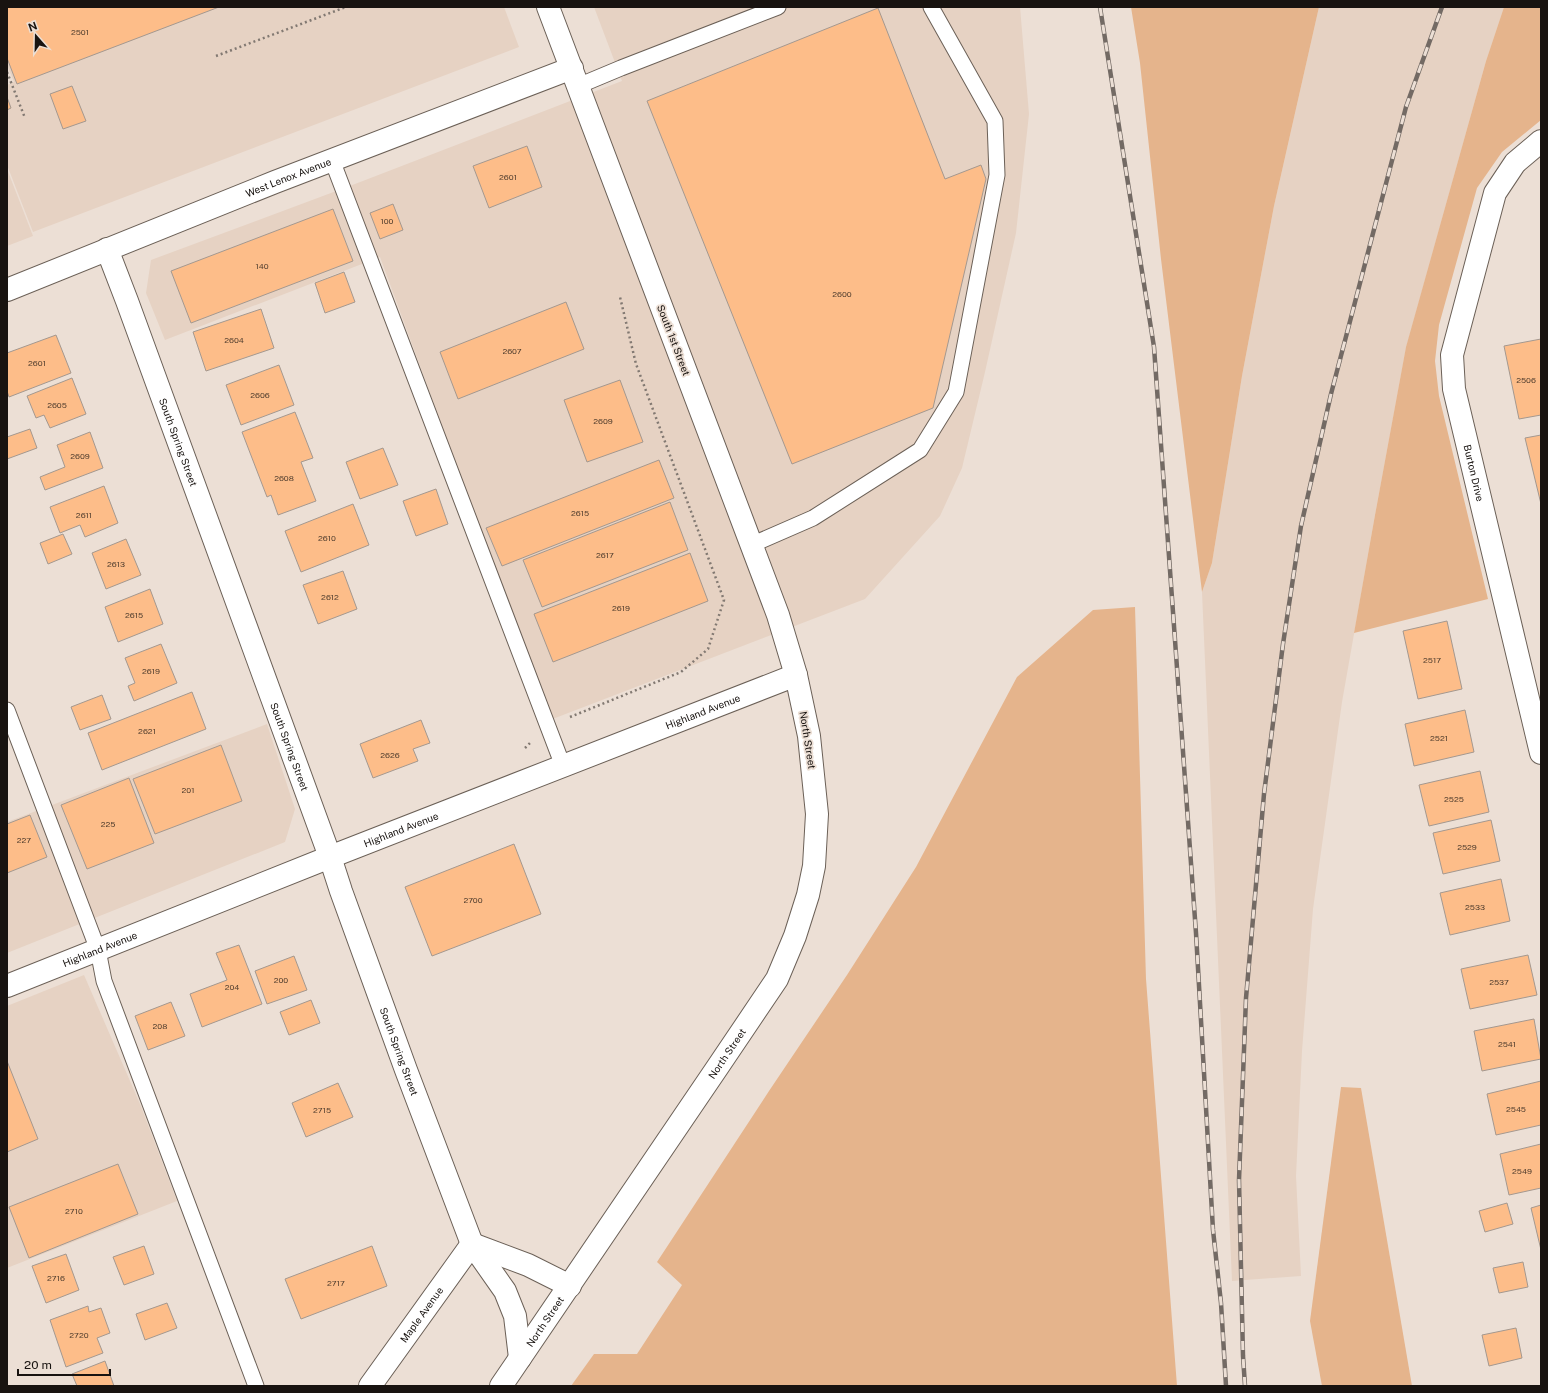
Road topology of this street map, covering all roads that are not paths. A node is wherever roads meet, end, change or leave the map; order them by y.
1 (548, 7) edge
2 (778, 7) edge
3 (931, 7) edge
4 (575, 77) junction
5 (1541, 141) edge
6 (332, 160) junction
7 (106, 249) junction
8 (7, 290) edge
9 (752, 545) junction
10 (796, 676) junction
11 (7, 710) edge
12 (1541, 753) edge
13 (563, 766) junction
14 (330, 857) junction
15 (98, 950) junction
16 (7, 986) edge
17 (472, 1244) junction
18 (570, 1286) junction
19 (520, 1358) junction
20 (256, 1386) edge
21 (370, 1386) edge
22 (501, 1386) edge

1 - 4 street, South 1st Street
2 - 4 lane
3 - 9 lane
4 - 6 street, West Lenox Avenue
4 - 9 street, South 1st Street
5 - 12 street, Burton Drive
6 - 7 street, West Lenox Avenue
6 - 13 lane
7 - 8 street, West Lenox Avenue
7 - 14 street, South Spring Street
9 - 10 street, South 1st Street
10 - 13 street, Highland Avenue
10 - 18 street, North Street
11 - 15 lane
13 - 14 street, Highland Avenue
14 - 15 street, Highland Avenue
14 - 17 street, South Spring Street
15 - 16 street, Highland Avenue
15 - 20 lane
17 - 18 street
17 - 19 street, South Spring Street
17 - 21 street, Maple Avenue
18 - 19 street, North Street
19 - 22 street, North Street

